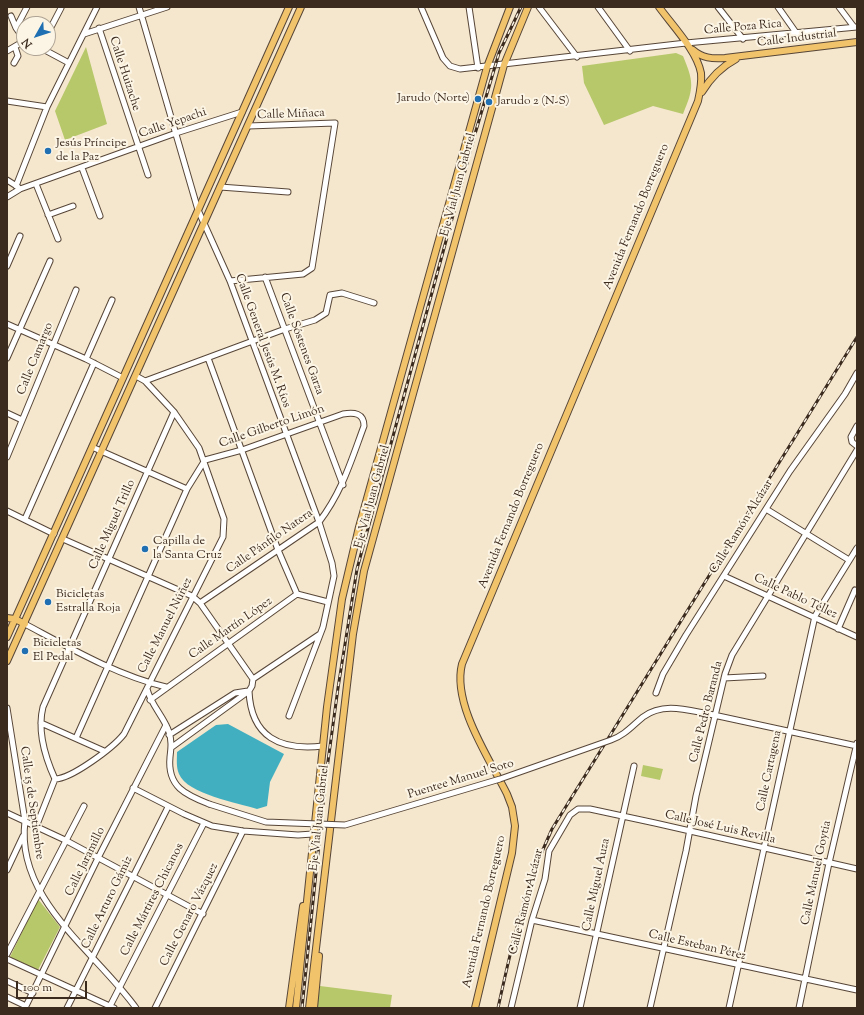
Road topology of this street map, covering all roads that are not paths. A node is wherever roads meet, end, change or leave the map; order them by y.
1 (27, 7) edge
2 (97, 7) edge
3 (139, 7) edge
4 (167, 7) edge
5 (289, 7) edge
6 (301, 7) edge
7 (421, 7) edge
8 (469, 7) edge
9 (510, 7) edge
10 (528, 7) edge
11 (539, 7) edge
12 (598, 7) edge
13 (659, 7) edge
14 (718, 7) edge
15 (778, 7) edge
16 (839, 7) edge
17 (61, 8) edge
18 (142, 15) junction
19 (11, 16) dead end
20 (22, 16) edge
21 (56, 18) edge
22 (855, 27) edge
23 (16, 28) edge
24 (99, 28) junction
25 (84, 34) junction
26 (797, 34) junction
27 (742, 39) junction
28 (857, 42) edge
29 (686, 43) junction
30 (15, 47) joint
31 (7, 51) edge
32 (630, 51) junction
33 (56, 56) edge
34 (577, 57) junction
35 (740, 57) junction
36 (14, 63) dead end
37 (69, 63) junction
38 (504, 65) junction
39 (487, 67) junction
40 (478, 68) junction
41 (7, 101) edge
42 (698, 101) junction
43 (47, 107) junction
44 (242, 112) junction
45 (248, 126) junction
46 (176, 133) junction
47 (138, 147) junction
48 (82, 168) junction
49 (148, 175) dead end
50 (7, 180) edge
51 (36, 184) junction
52 (220, 187) junction
53 (18, 188) junction
54 (288, 192) dead end
55 (7, 197) edge
56 (74, 206) dead end
57 (198, 210) junction
58 (48, 215) junction
59 (100, 216) dead end
60 (204, 225) junction
61 (20, 236) dead end
62 (58, 238) dead end
63 (50, 261) dead end
64 (7, 266) edge
65 (265, 277) junction
66 (230, 281) junction
67 (76, 290) dead end
68 (112, 300) dead end
69 (374, 303) dead end
70 (7, 324) edge
71 (19, 329) junction
72 (285, 329) junction
73 (252, 341) junction
74 (52, 345) junction
75 (7, 358) edge
76 (208, 358) junction
77 (86, 359) junction
78 (94, 363) junction
79 (136, 376) junction
80 (856, 376) edge
81 (123, 378) junction
82 (145, 381) junction
83 (174, 412) junction
84 (7, 413) edge
85 (363, 418) joint
86 (22, 420) junction
87 (319, 422) junction
88 (857, 426) edge
89 (286, 435) junction
90 (857, 446) edge
91 (92, 447) junction
92 (242, 450) junction
93 (857, 450) edge
94 (103, 452) junction
95 (7, 456) edge
96 (205, 460) junction
97 (148, 471) junction
98 (342, 485) junction
99 (187, 489) junction
100 (766, 509) junction
101 (7, 511) edge
102 (25, 520) junction
103 (319, 522) junction
104 (54, 534) junction
105 (806, 534) junction
106 (63, 539) junction
107 (857, 548) edge
108 (278, 550) junction
109 (109, 559) junction
110 (849, 560) junction
111 (724, 576) junction
112 (148, 577) junction
113 (855, 590) dead end
114 (298, 594) junction
115 (767, 595) junction
116 (192, 596) junction
117 (328, 602) junction
118 (200, 603) junction
119 (815, 616) junction
120 (7, 618) edge
121 (15, 619) junction
122 (25, 624) junction
123 (838, 629) junction
124 (320, 634) junction
125 (7, 637) edge
126 (857, 637) edge
127 (228, 644) junction
128 (70, 648) junction
129 (7, 661) edge
130 (108, 666) junction
131 (763, 676) dead end
132 (724, 678) junction
133 (252, 679) junction
134 (149, 683) junction
135 (166, 687) junction
136 (147, 689) junction
137 (249, 691) junction
138 (656, 694) dead end
139 (150, 700) junction
140 (7, 708) edge
141 (716, 715) junction
142 (289, 716) dead end
143 (41, 723) junction
144 (166, 725) junction
145 (789, 732) junction
146 (170, 735) junction
147 (76, 738) junction
148 (857, 745) edge
149 (323, 746) junction
150 (172, 747) junction
151 (104, 751) junction
152 (634, 766) dead end
153 (55, 778) junction
154 (133, 788) junction
155 (84, 806) dead end
156 (168, 806) junction
157 (578, 809) joint
158 (7, 813) edge
159 (622, 816) junction
160 (25, 821) junction
161 (204, 823) junction
162 (36, 827) junction
163 (243, 831) junction
164 (690, 831) junction
165 (313, 834) junction
166 (23, 836) junction
167 (65, 840) junction
168 (763, 848) junction
169 (98, 858) junction
170 (829, 863) junction
171 (857, 869) edge
172 (7, 870) edge
173 (132, 876) junction
174 (307, 888) junction
175 (39, 892) junction
176 (167, 894) junction
177 (320, 909) junction
178 (203, 914) junction
179 (532, 920) junction
180 (65, 926) junction
181 (597, 934) junction
182 (663, 948) junction
183 (7, 954) edge
184 (93, 956) junction
185 (7, 959) edge
186 (738, 965) junction
187 (41, 975) junction
188 (804, 979) junction
189 (7, 981) edge
190 (120, 986) junction
191 (76, 990) junction
192 (857, 990) edge
193 (33, 993) junction
194 (7, 997) edge
195 (26, 1007) edge
196 (111, 1007) edge
197 (67, 1008) edge
198 (136, 1008) edge
199 (155, 1008) edge
200 (289, 1008) edge
201 (296, 1008) edge
202 (309, 1008) edge
203 (314, 1008) edge
204 (475, 1008) edge
205 (511, 1008) edge
206 (580, 1008) edge
207 (650, 1008) edge
208 (729, 1008) edge
209 (799, 1008) edge

1 - 20 street
2 - 25 street
3 - 18 street, Calle General Jesús M. Ríos
4 - 18 street
5 - 44 main road
6 - 45 main road
7 - 40 street, Calle Poza Rica
8 - 40 street
9 - 39 main road, Eje Vial Juan Gabriel
10 - 38 main road, Eje Vial Juan Gabriel
11 - 34 street
12 - 32 street
13 - 29 main road
14 - 27 street
15 - 26 street
16 - 22 street
17 - 21 street
18 - 24 street
18 - 46 street, Calle General Jesús M. Ríos
19 - 23 street
22 - 26 street, Calle Poza Rica
24 - 25 street
24 - 47 street, Calle Huizache
25 - 37 street
26 - 27 street, Calle Poza Rica
27 - 29 street, Calle Poza Rica
28 - 35 main road, Calle Industrial
29 - 32 street, Calle Poza Rica
29 - 35 main road, Calle Industrial
29 - 42 main road, Avenida Fernando Borreguero
30 - 31 street
30 - 36 street
32 - 34 street, Calle Poza Rica
33 - 37 street
34 - 38 street, Calle Poza Rica
35 - 42 main road
37 - 43 street
38 - 39 street, Calle Poza Rica
38 - 177 main road, Eje Vial Juan Gabriel
39 - 40 street, Calle Poza Rica
39 - 149 main road, Eje Vial Juan Gabriel
41 - 43 street
42 - 204 main road, Avenida Fernando Borreguero
43 - 53 street
44 - 46 street, Calle Yepachi
44 - 57 main road
45 - 52 main road
45 - 65 street, Calle Miñaca
46 - 47 street, Calle Yepachi
46 - 57 street, Calle General Jesús M. Ríos
47 - 48 street, Calle Yepachi
47 - 49 street, Calle Huizache
48 - 51 street, Calle Yepachi
48 - 59 street
50 - 53 street
51 - 53 street, Calle Yepachi
51 - 58 street
52 - 54 street
52 - 60 main road
53 - 55 street, Calle Yepachi
56 - 58 street
57 - 60 street, Calle General Jesús M. Ríos
57 - 81 main road
58 - 62 street
60 - 66 street, Calle General Jesús M. Ríos
60 - 79 main road
61 - 64 street
63 - 71 street
65 - 66 street
65 - 72 street, Calle Sóstenes Garza
66 - 73 street, Calle General Jesús M. Ríos
67 - 74 street, Calle Camargo
68 - 77 street
69 - 72 street
70 - 71 street
71 - 74 street
71 - 75 street
72 - 73 street
72 - 87 street, Calle Sóstenes Garza
73 - 76 street
73 - 89 street, Calle General Jesús M. Ríos
74 - 77 street
74 - 86 street, Calle Camargo
76 - 82 street
76 - 92 street
77 - 78 street
78 - 81 street
78 - 102 street
79 - 82 street, Calle Manuel Núñez
79 - 94 main road
80 - 100 street, Calle Ramón Alcázar
81 - 91 main road
82 - 83 street, Calle Manuel Núñez
83 - 96 street, Calle Manuel Núñez
83 - 97 street, Calle Miguel Trillo
84 - 86 street
85 - 87 street, Calle Gilberto Limón
85 - 98 street, Calle Pánfilo Natera
86 - 95 street, Calle Camargo
87 - 89 street, Calle Gilberto Limón
87 - 98 street, Calle Sóstenes Garza
88 - 90 street
89 - 92 street, Calle Gilberto Limón
89 - 103 street, Calle General Jesús M. Ríos
91 - 94 street
91 - 104 main road
92 - 96 street, Calle Gilberto Limón
92 - 108 street
93 - 105 street, Calle Pedro Baranda
94 - 97 street
94 - 106 main road
96 - 99 street
96 - 116 street, Calle Manuel Núñez
97 - 99 street
97 - 109 street, Calle Miguel Trillo
98 - 103 street, Calle Pánfilo Natera
99 - 112 street
100 - 105 street
100 - 111 street, Calle Ramón Alcázar
101 - 102 street
102 - 104 street
103 - 108 street, Calle Pánfilo Natera
103 - 117 street, Calle General Jesús M. Ríos
104 - 121 main road
105 - 110 street
105 - 115 street, Calle Pedro Baranda
106 - 109 street
106 - 122 main road
107 - 110 street, Calle Cartagena
108 - 114 street
108 - 118 street, Calle Pánfilo Natera
109 - 112 street
109 - 128 street, Calle Miguel Trillo
110 - 119 street, Calle Cartagena
111 - 115 street, Calle Pablo Téllez
111 - 138 street, Calle Ramón Alcázar
112 - 116 street
112 - 130 street
113 - 123 street
114 - 117 street
114 - 127 street, Calle Martín López
115 - 119 street, Calle Pablo Téllez
115 - 132 street, Calle Pedro Baranda
116 - 118 street
116 - 134 street, Calle Manuel Núñez
117 - 124 street, Calle General Jesús M. Ríos
118 - 127 street
119 - 123 street, Calle Pablo Téllez
119 - 145 street, Calle Cartagena
120 - 121 main road
121 - 122 main road
121 - 125 main road
122 - 128 street
122 - 129 main road
123 - 126 street, Calle Pablo Téllez
124 - 133 street
124 - 142 street, Calle General Jesús M. Ríos
127 - 133 street
127 - 135 street, Calle Martín López
128 - 130 street
128 - 143 street, Calle Miguel Trillo
130 - 134 street
130 - 147 street
131 - 132 street
132 - 141 street, Calle Pedro Baranda
133 - 137 street
134 - 135 street
134 - 136 street, Calle Manuel Núñez
135 - 139 street, Calle Martín López
136 - 139 street, Puentee Manuel Soto
136 - 151 street, Calle Manuel Núñez
137 - 146 street
137 - 149 street
137 - 150 street
139 - 144 street, Puentee Manuel Soto
140 - 160 street, Calle 15 de Septiembre
141 - 145 street, Puentee Manuel Soto
141 - 150 street, Puentee Manuel Soto, bridge
141 - 164 street, Calle Pedro Baranda
143 - 147 street
143 - 153 street, Calle Miguel Trillo
144 - 146 street, Puentee Manuel Soto
144 - 154 street, Calle Jaramillo
145 - 148 street, Puentee Manuel Soto
145 - 168 street, Calle Cartagena
146 - 150 street, Puentee Manuel Soto
147 - 151 street
148 - 170 street, Calle Manuel Goytia
149 - 165 main road, Eje Vial Juan Gabriel
151 - 153 street, Calle Manuel Núñez
152 - 159 street, Calle Miguel Auza
153 - 162 street
154 - 156 street
154 - 169 street, Calle Jaramillo
155 - 167 street
156 - 161 street
156 - 173 street, Calle Arturo Gámiz
157 - 159 street, Calle José Luis Revilla
157 - 179 street, Calle Ramón Alcázar
158 - 160 street
159 - 164 street, Calle José Luis Revilla
159 - 181 street, Calle Miguel Auza
160 - 162 street
160 - 166 street, Calle 15 de Septiembre
161 - 163 street
161 - 176 street, Calle Mártires Chicanos
162 - 167 street
163 - 165 street
163 - 178 street, Calle Genaro Vázquez
164 - 168 street, Calle José Luis Revilla
164 - 182 street, Calle Pedro Baranda
165 - 174 main road, Eje Vial Juan Gabriel
166 - 172 street
166 - 175 street, Calle 15 de Septiembre
167 - 169 street
167 - 175 street
168 - 170 street, Calle José Luis Revilla
168 - 186 street, Calle Cartagena
169 - 173 street
169 - 180 street, Calle Jaramillo
170 - 171 street, Calle José Luis Revilla
170 - 188 street, Calle Manuel Goytia
173 - 176 street
173 - 184 street, Calle Arturo Gámiz
174 - 200 main road
174 - 201 main road, Eje Vial Juan Gabriel
175 - 180 street, Calle 15 de Septiembre
175 - 183 street
176 - 178 street
176 - 190 street, Calle Mártires Chicanos
177 - 202 main road, Eje Vial Juan Gabriel
177 - 203 main road
178 - 199 street, Calle Genaro Vázquez
179 - 181 street, Calle Esteban Pérez
179 - 205 street, Calle Ramón Alcázar
180 - 184 street, Calle 15 de Septiembre
180 - 187 street, Calle Jaramillo
181 - 182 street, Calle Esteban Pérez
181 - 206 street, Calle Miguel Auza
182 - 186 street, Calle Esteban Pérez
182 - 207 street, Calle Pedro Baranda
184 - 190 street, Calle 15 de Septiembre
184 - 191 street, Calle Arturo Gámiz
185 - 187 street
186 - 188 street, Calle Esteban Pérez
186 - 208 street, Calle Cartagena
187 - 191 street
187 - 193 street, Calle Jaramillo
188 - 192 street, Calle Esteban Pérez
188 - 209 street, Calle Manuel Goytia
189 - 193 street
190 - 196 street, Calle Mártires Chicanos
190 - 198 street, Calle 15 de Septiembre
191 - 196 street
191 - 197 street, Calle Arturo Gámiz
193 - 195 street, Calle Jaramillo
194 - 195 street

